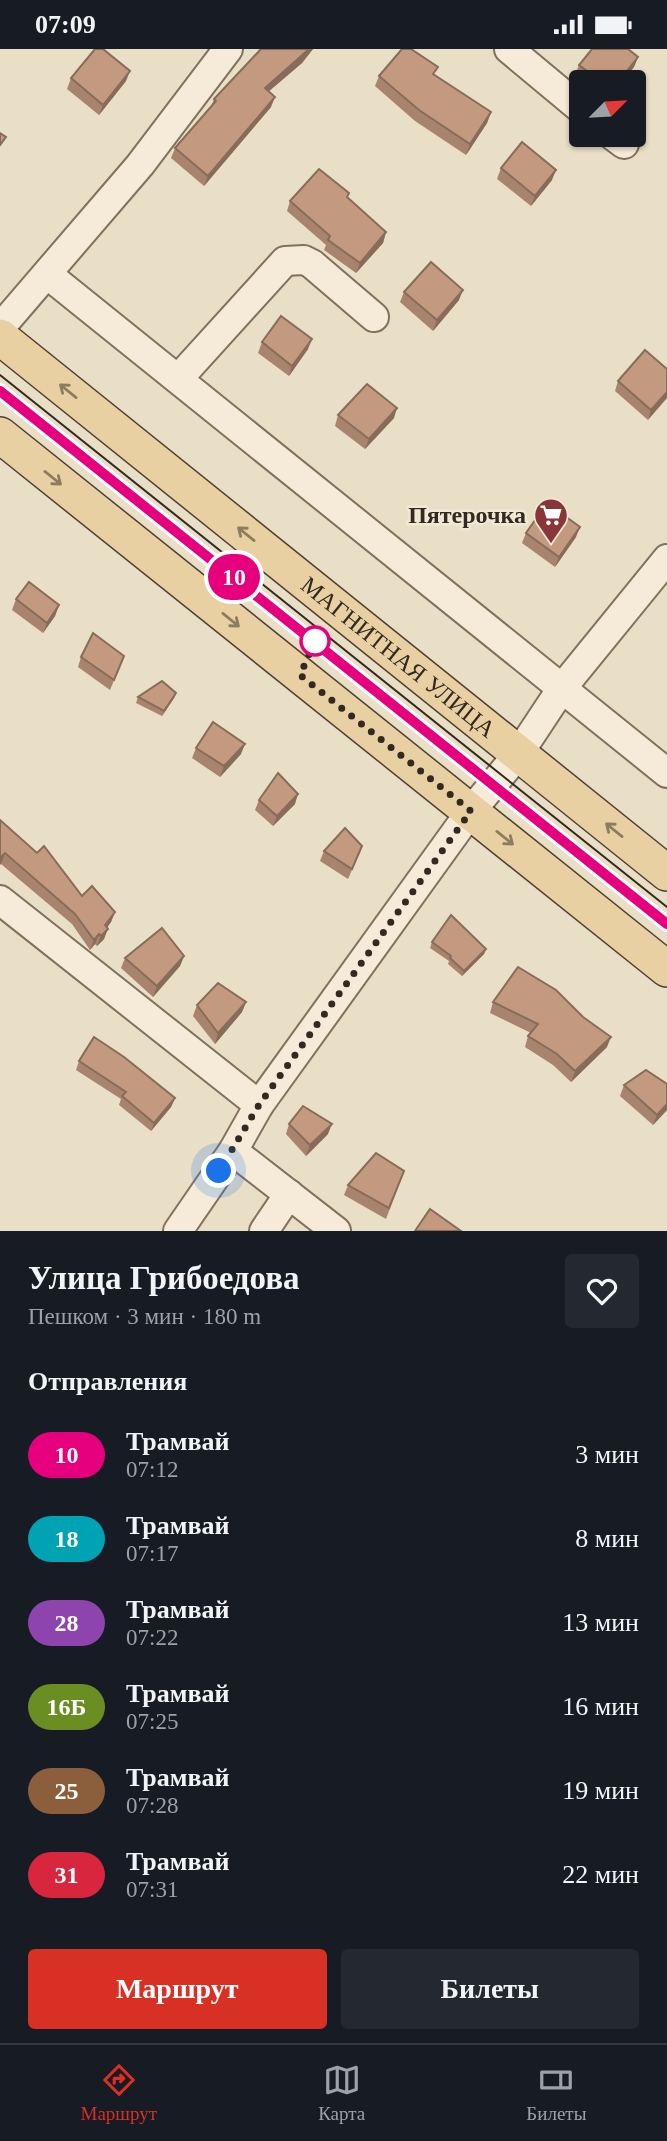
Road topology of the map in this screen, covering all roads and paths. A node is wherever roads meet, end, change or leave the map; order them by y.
1 (228, 49) edge
2 (509, 49) edge
3 (569, 99) edge
4 (47, 274) junction
5 (374, 317) dead end
6 (0, 328) edge
7 (0, 337) edge
8 (178, 379) junction
9 (0, 435) edge
10 (667, 559) edge
11 (562, 688) junction
12 (519, 753) junction
13 (667, 772) edge
14 (471, 811) junction
15 (667, 873) edge
16 (0, 900) edge
17 (667, 969) edge
18 (259, 1105) junction
19 (233, 1151) junction
20 (289, 1195) junction
21 (178, 1231) edge
22 (264, 1231) edge
23 (336, 1231) edge

1 - 4 street
2 - 3 street
4 - 6 street
4 - 8 street
5 - 8 street
12 -> 7 main road, МАГНИТНАЯ УЛИЦА
8 - 11 street
9 -> 14 main road
10 - 11 street
11 - 12 street
11 - 13 street
12 - 14 street
15 -> 12 main road, МАГНИТНАЯ УЛИЦА
14 -> 17 main road
14 - 18 street
16 - 18 street
18 - 19 street
19 - 20 street
19 - 21 street
20 - 22 street
20 - 23 street

